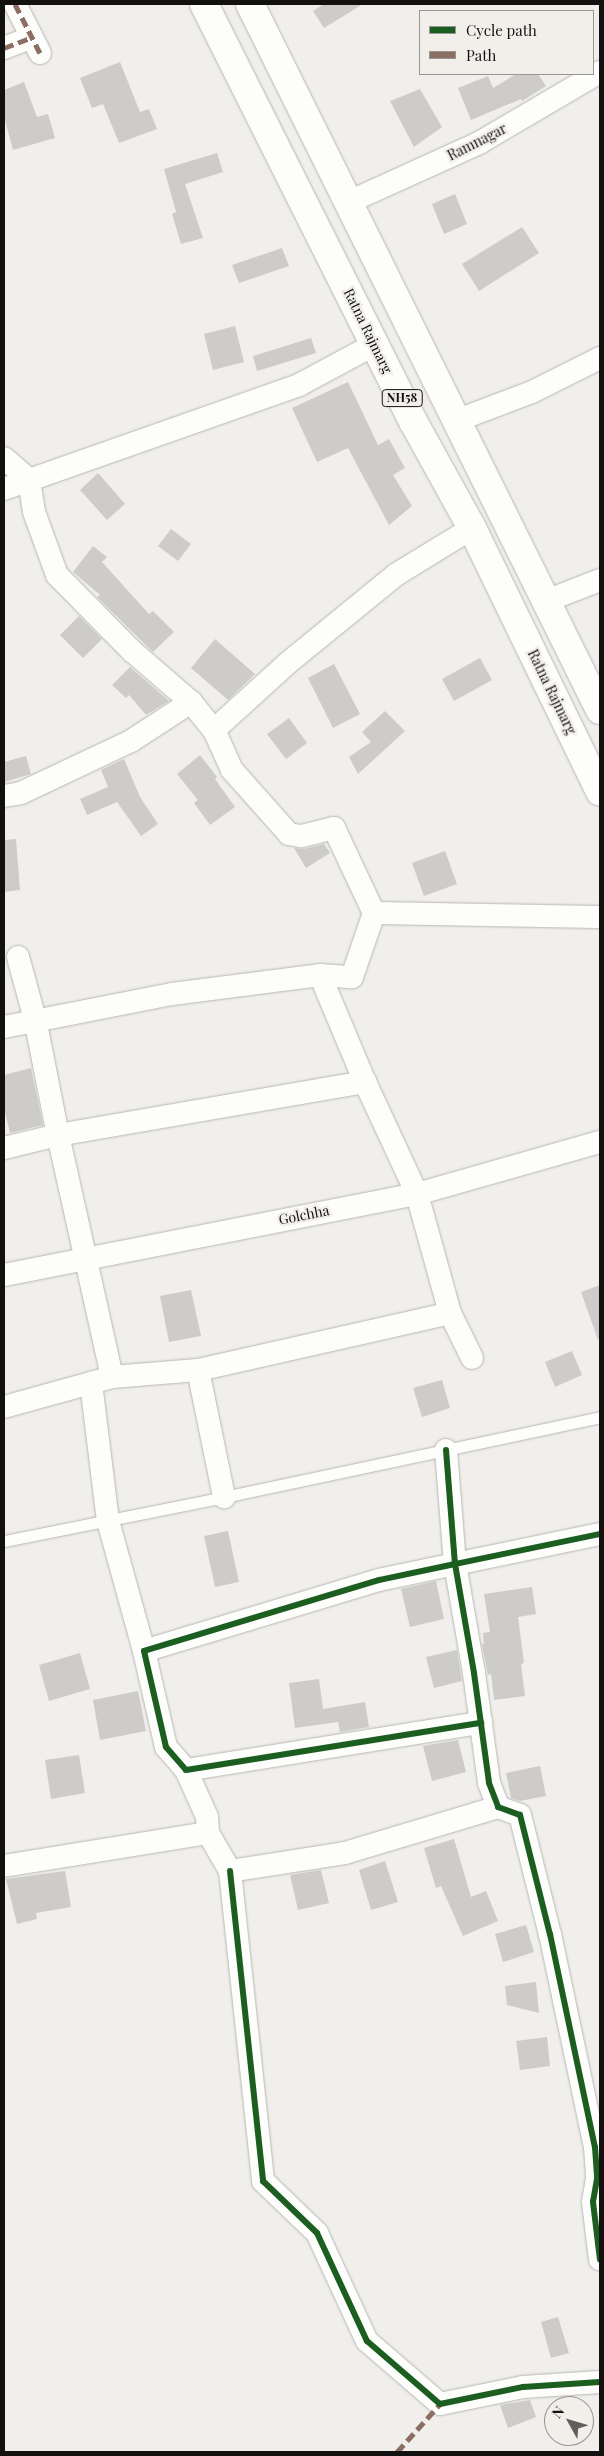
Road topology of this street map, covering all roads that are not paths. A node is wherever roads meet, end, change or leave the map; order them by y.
1 (15, 4) edge
2 (204, 4) edge
3 (250, 4) edge
4 (4, 48) edge
5 (600, 72) edge
6 (349, 202) junction
7 (375, 344) junction
8 (600, 358) edge
9 (458, 420) junction
10 (4, 458) edge
11 (29, 480) junction
12 (4, 489) edge
13 (472, 528) junction
14 (600, 580) edge
15 (546, 601) junction
16 (191, 702) junction
17 (600, 710) edge
18 (214, 730) junction
19 (600, 792) edge
20 (4, 796) edge
21 (374, 913) junction
22 (600, 917) edge
23 (18, 957) dead end
24 (320, 975) junction
25 (35, 1019) junction
26 (4, 1027) edge
27 (365, 1082) junction
28 (58, 1134) junction
29 (600, 1142) edge
30 (4, 1148) edge
31 (417, 1194) junction
32 (86, 1257) junction
33 (4, 1275) edge
34 (450, 1313) junction
35 (472, 1358) dead end
36 (198, 1370) junction
37 (101, 1380) junction
38 (4, 1407) edge
39 (600, 1416) edge
40 (446, 1450) junction
41 (224, 1497) junction
42 (108, 1521) junction
43 (600, 1534) edge
44 (4, 1541) edge
45 (455, 1564) junction
46 (144, 1651) junction
47 (481, 1723) junction
48 (186, 1770) junction
49 (498, 1807) junction
50 (208, 1832) junction
51 (4, 1866) edge
52 (230, 1871) junction
53 (600, 2260) edge
54 (600, 2382) edge

1 - 4 street
2 - 7 highway, Ratna Rajmarg / NH58
3 - 6 highway, NH58
5 - 6 street, Ramnagar
6 - 9 highway, NH58
7 - 11 street
7 - 13 highway, Ratna Rajmarg / NH58
8 - 9 street
9 - 15 highway, NH58
10 - 11 street
11 - 12 street
11 - 16 street
13 - 18 street
13 - 19 highway, Ratna Rajmarg / NH58
14 - 15 street
15 - 17 highway, NH58
16 - 18 street
16 - 20 street
18 - 21 street
21 - 22 street
21 - 24 street
23 - 25 street
24 - 25 street
24 - 27 street
25 - 26 street
25 - 28 street
27 - 28 street
27 - 31 street
28 - 30 street
28 - 32 street
29 - 31 street, Golchha
31 - 32 street, Golchha
31 - 34 street
32 - 33 street, Golchha
32 - 37 street
34 - 35 street
34 - 36 street
36 - 37 street
36 - 41 street
37 - 38 street
37 - 42 street
39 - 40 lane
40 - 41 lane
40 - 45 street
41 - 42 lane
42 - 44 lane
42 - 46 street
43 - 45 street
45 - 46 street
45 - 47 street
46 - 48 street
47 - 48 street
47 - 49 street
48 - 50 street
49 - 52 street
49 - 53 street
50 - 51 street
50 - 52 street
52 - 54 street

